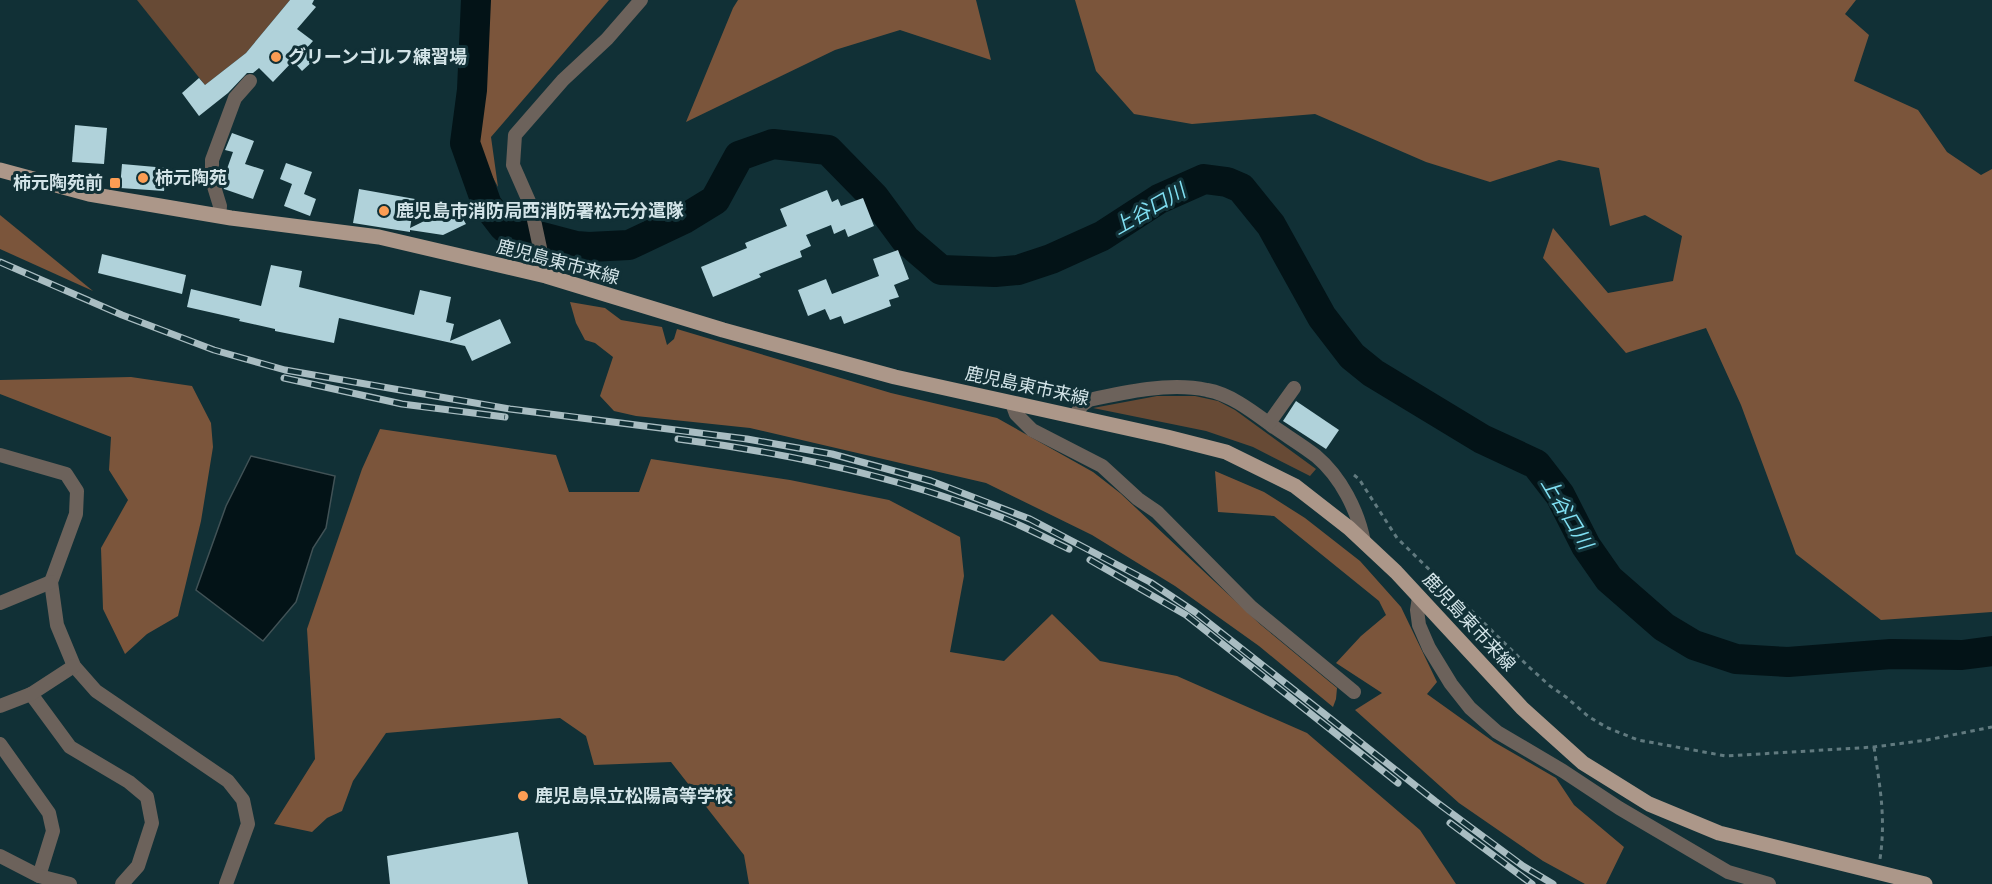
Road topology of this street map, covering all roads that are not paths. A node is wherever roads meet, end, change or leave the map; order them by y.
1 (641, 0) edge
2 (250, 81) dead end
3 (0, 170) edge
4 (219, 216) junction
5 (546, 276) junction
6 (1294, 388) dead end
7 (1012, 403) junction
8 (1076, 417) junction
9 (1269, 423) junction
10 (1, 457) edge
11 (1364, 542) junction
12 (51, 582) junction
13 (1419, 597) junction
14 (0, 603) edge
15 (74, 666) junction
16 (1354, 692) dead end
17 (31, 693) junction
18 (0, 706) edge
19 (0, 744) edge
20 (0, 856) edge
21 (39, 876) junction
22 (1899, 881) edge
23 (70, 884) edge
24 (122, 884) edge
25 (226, 884) edge
26 (1769, 884) edge
27 (1925, 884) edge

1 - 5 street
2 - 4 street
3 - 4 main road, 鹿児島東市来線
4 - 5 main road, 鹿児島東市来線
5 - 7 main road, 鹿児島東市来線
6 - 9 street
7 - 8 main road, 鹿児島東市来線
7 - 16 street
8 - 9 street
8 - 11 main road, 鹿児島東市来線
9 - 11 street
10 - 12 street
11 - 13 main road, 鹿児島東市来線
12 - 14 street
12 - 15 street
13 - 22 main road, 鹿児島東市来線
13 - 26 street
15 - 17 street
15 - 25 street
17 - 18 street
17 - 24 street
19 - 21 street
20 - 21 street
21 - 23 street
22 - 27 main road, 鹿児島東市来線

